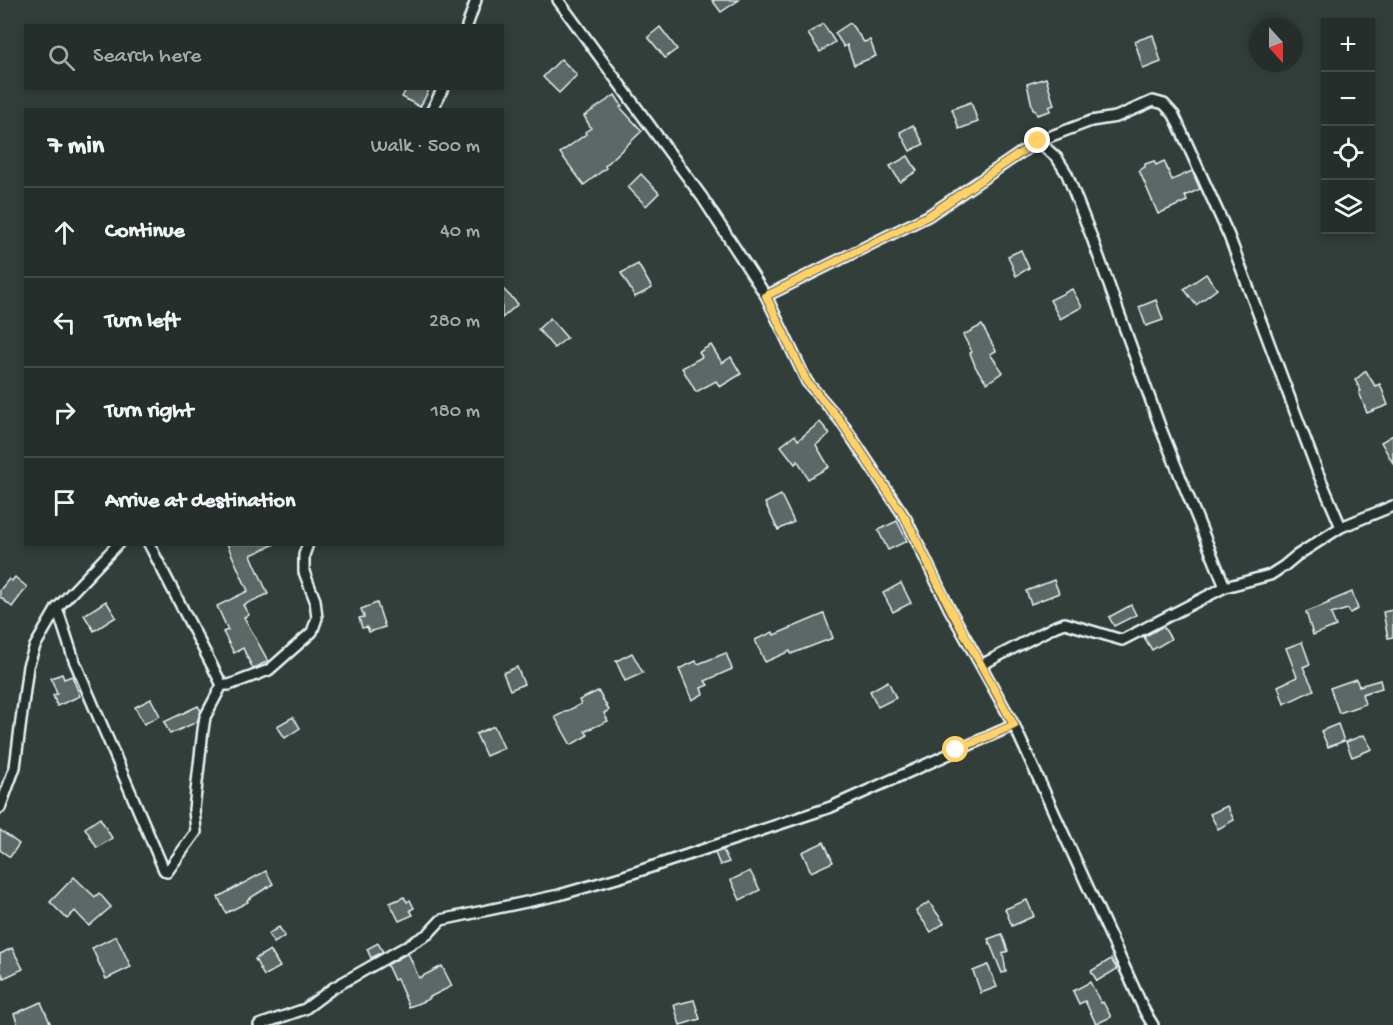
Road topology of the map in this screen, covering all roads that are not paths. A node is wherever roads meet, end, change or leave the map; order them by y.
1 (476, 0) edge
2 (558, 0) edge
3 (468, 24) edge
4 (442, 90) edge
5 (433, 108) edge
6 (1038, 141) junction
7 (766, 296) junction
8 (1393, 506) edge
9 (1341, 527) junction
10 (116, 546) edge
11 (150, 546) edge
12 (307, 546) edge
13 (1225, 587) junction
14 (57, 608) junction
15 (981, 665) junction
16 (222, 685) junction
17 (1014, 725) junction
18 (0, 808) edge
19 (259, 1025) edge
20 (1153, 1025) edge

1 - 3 street
2 - 7 street
4 - 5 street
6 - 7 street
6 - 9 street
6 - 13 street
7 - 15 street
8 - 9 street
9 - 13 street
10 - 14 street
11 - 16 street
12 - 16 street
13 - 15 street
14 - 16 street
14 - 18 street
15 - 17 street
17 - 19 street
17 - 20 street

